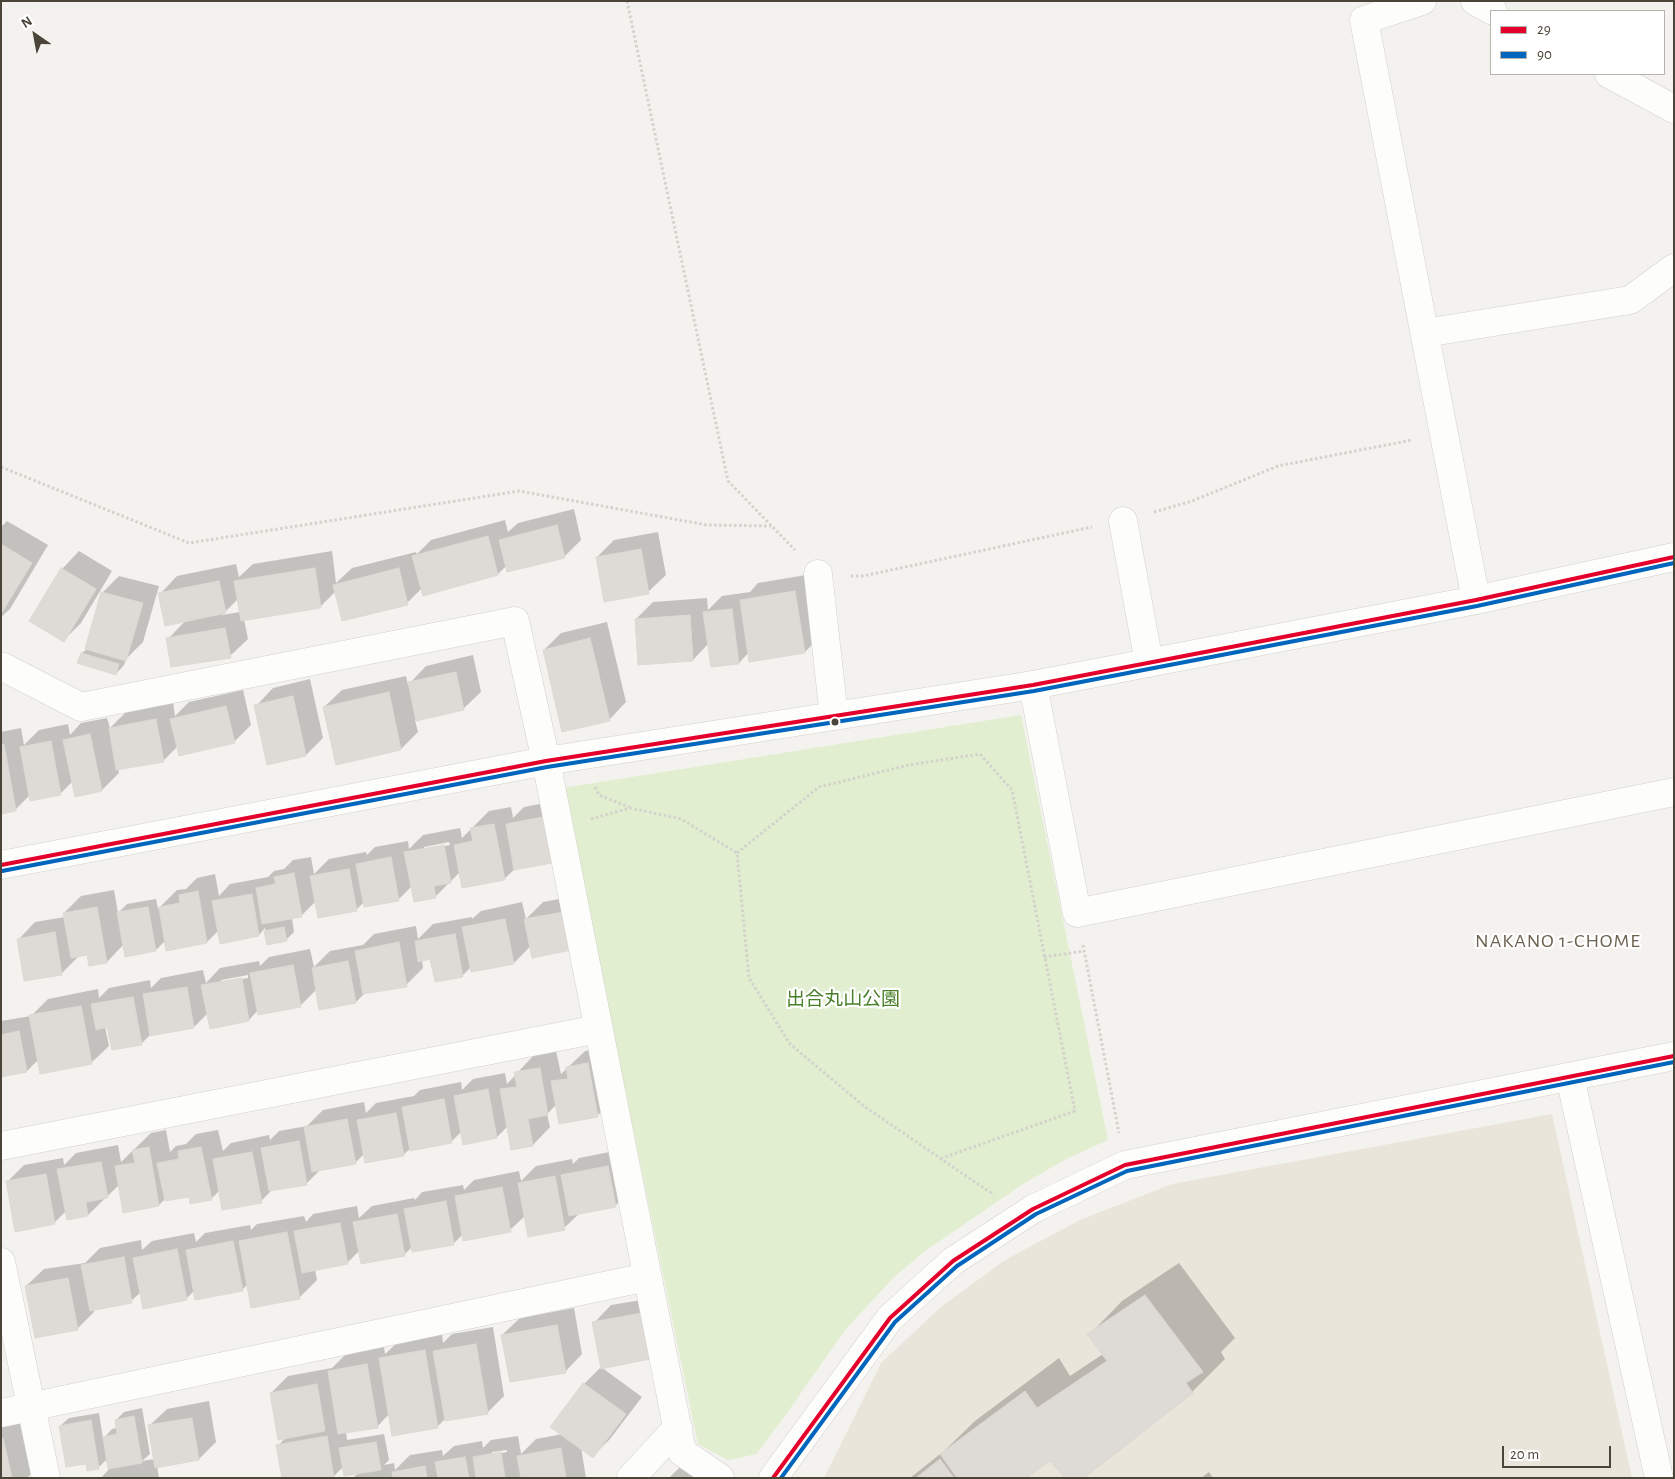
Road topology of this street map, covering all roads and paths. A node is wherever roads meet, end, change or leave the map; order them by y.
1 (627, 1) edge
2 (1422, 1) edge
3 (1475, 1) edge
4 (1491, 10) edge
5 (1611, 75) edge
6 (1674, 109) edge
7 (1674, 268) edge
8 (1425, 333) junction
9 (1444, 433) junction
10 (1, 467) edge
11 (1123, 521) junction
12 (772, 526) junction
13 (1674, 558) edge
14 (818, 574) junction
15 (1476, 600) junction
16 (1149, 663) junction
17 (1, 666) edge
18 (1033, 685) junction
19 (834, 716) junction
20 (546, 761) junction
21 (1674, 792) edge
22 (560, 829) junction
23 (737, 852) junction
24 (1, 865) edge
25 (1077, 913) junction
26 (1084, 952) junction
27 (1044, 957) junction
28 (598, 1029) junction
29 (1674, 1056) edge
30 (1570, 1077) junction
31 (1, 1146) edge
32 (942, 1158) junction
33 (1124, 1165) junction
34 (1023, 1216) junction
35 (1, 1262) edge
36 (647, 1277) junction
37 (31, 1406) junction
38 (1, 1413) edge
39 (678, 1426) junction
40 (46, 1478) edge
41 (631, 1478) edge
42 (720, 1478) edge
43 (773, 1478) edge
44 (1659, 1478) edge

1 - 12 path
2 - 8 street
3 - 4 street
5 - 6 street
7 - 8 street
8 - 9 street
9 - 11 path
9 - 15 street
10 - 12 path
11 - 14 path
11 - 16 street
12 - 14 path
13 - 15 street
14 - 19 street
15 - 16 street
16 - 18 street
17 - 20 street
18 - 19 street
18 - 25 street
19 - 20 street
20 - 22 street
20 - 24 street
21 - 25 street
22 - 23 path
22 - 28 street
23 - 27 path
23 - 32 path
25 - 26 path
26 - 27 path
26 - 33 path
27 - 32 path
28 - 31 street
28 - 36 street
29 - 30 street
30 - 33 street
30 - 44 street
32 - 34 path
33 - 34 street
34 - 43 street
35 - 37 street
36 - 37 street
36 - 39 street
37 - 38 street
37 - 40 street
39 - 41 street
39 - 42 street

